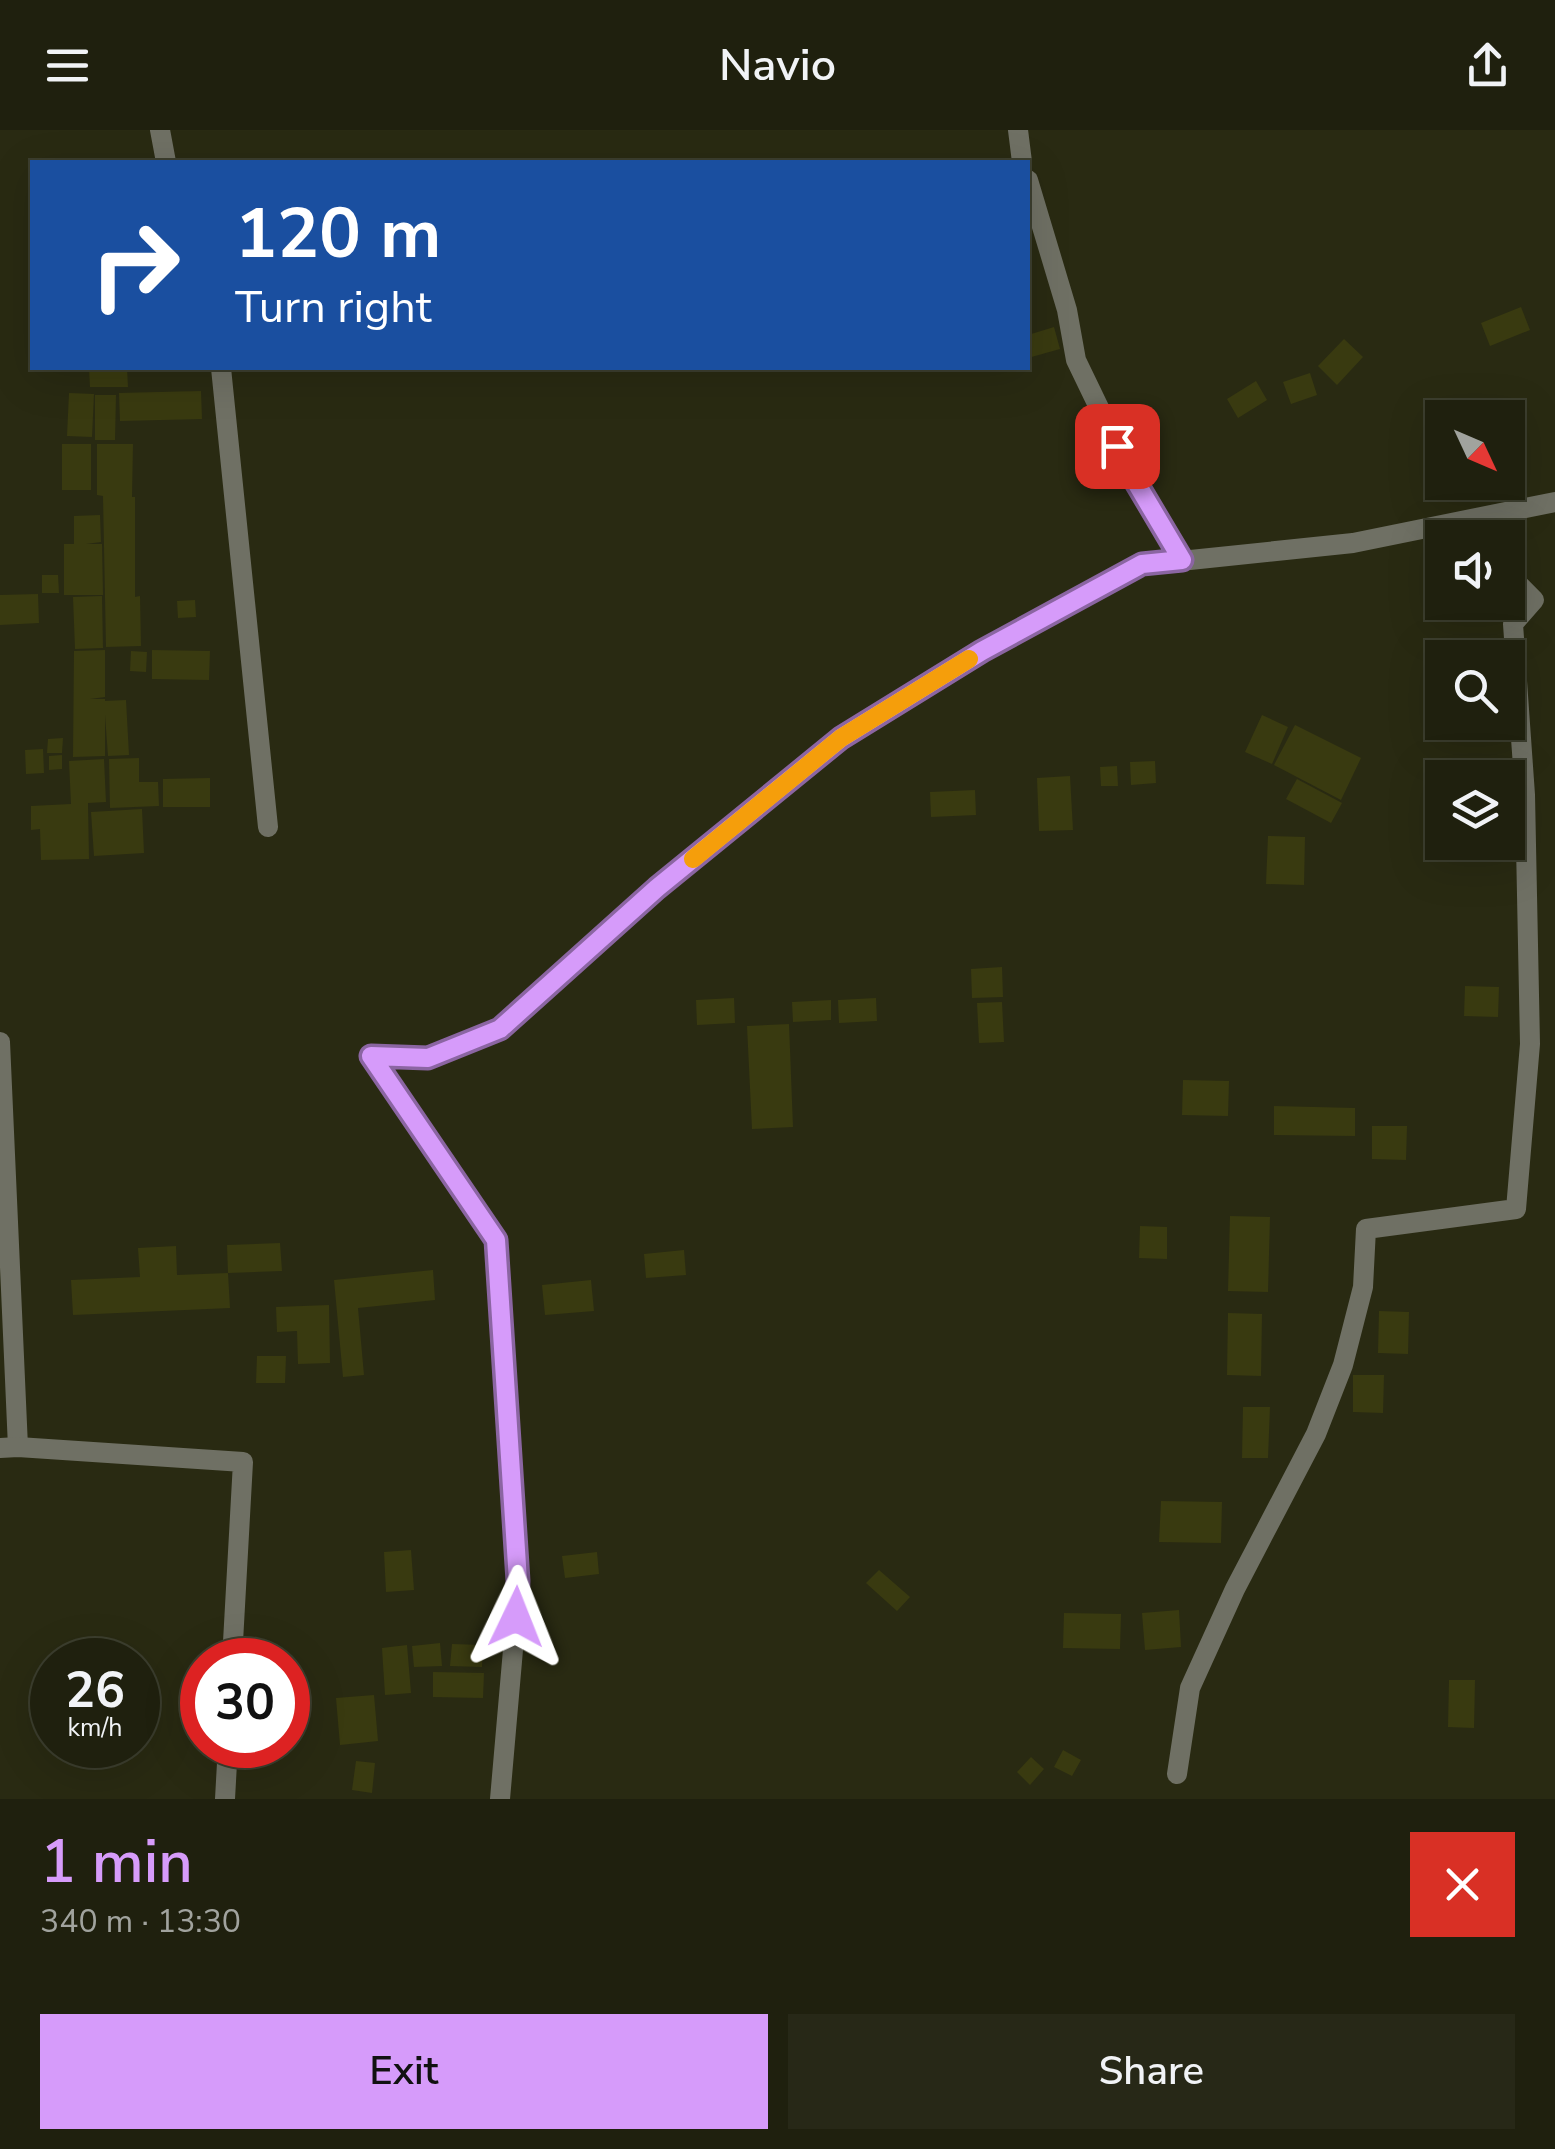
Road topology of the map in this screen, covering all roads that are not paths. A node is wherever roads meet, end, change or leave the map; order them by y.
1 (160, 130) edge
2 (1018, 130) edge
3 (166, 160) edge
4 (1022, 160) edge
5 (1030, 187) edge
6 (221, 370) edge
7 (1555, 502) edge
8 (1465, 520) edge
9 (1425, 528) edge
10 (1182, 560) junction
11 (1525, 591) edge
12 (1525, 610) edge
13 (1516, 620) edge
14 (268, 827) dead end
15 (0, 1042) edge
16 (2, 1138) edge
17 (9, 1447) edge
18 (233, 1638) edge
19 (226, 1768) edge
20 (1177, 1774) dead end
21 (224, 1799) edge
22 (500, 1799) edge

1 - 3 street
2 - 4 street
5 - 10 street
6 - 14 street
7 - 8 street
9 - 10 street
10 - 22 street
11 - 12 street
13 - 20 street
15 - 16 street
16 - 17 street
17 - 18 street
19 - 21 street

